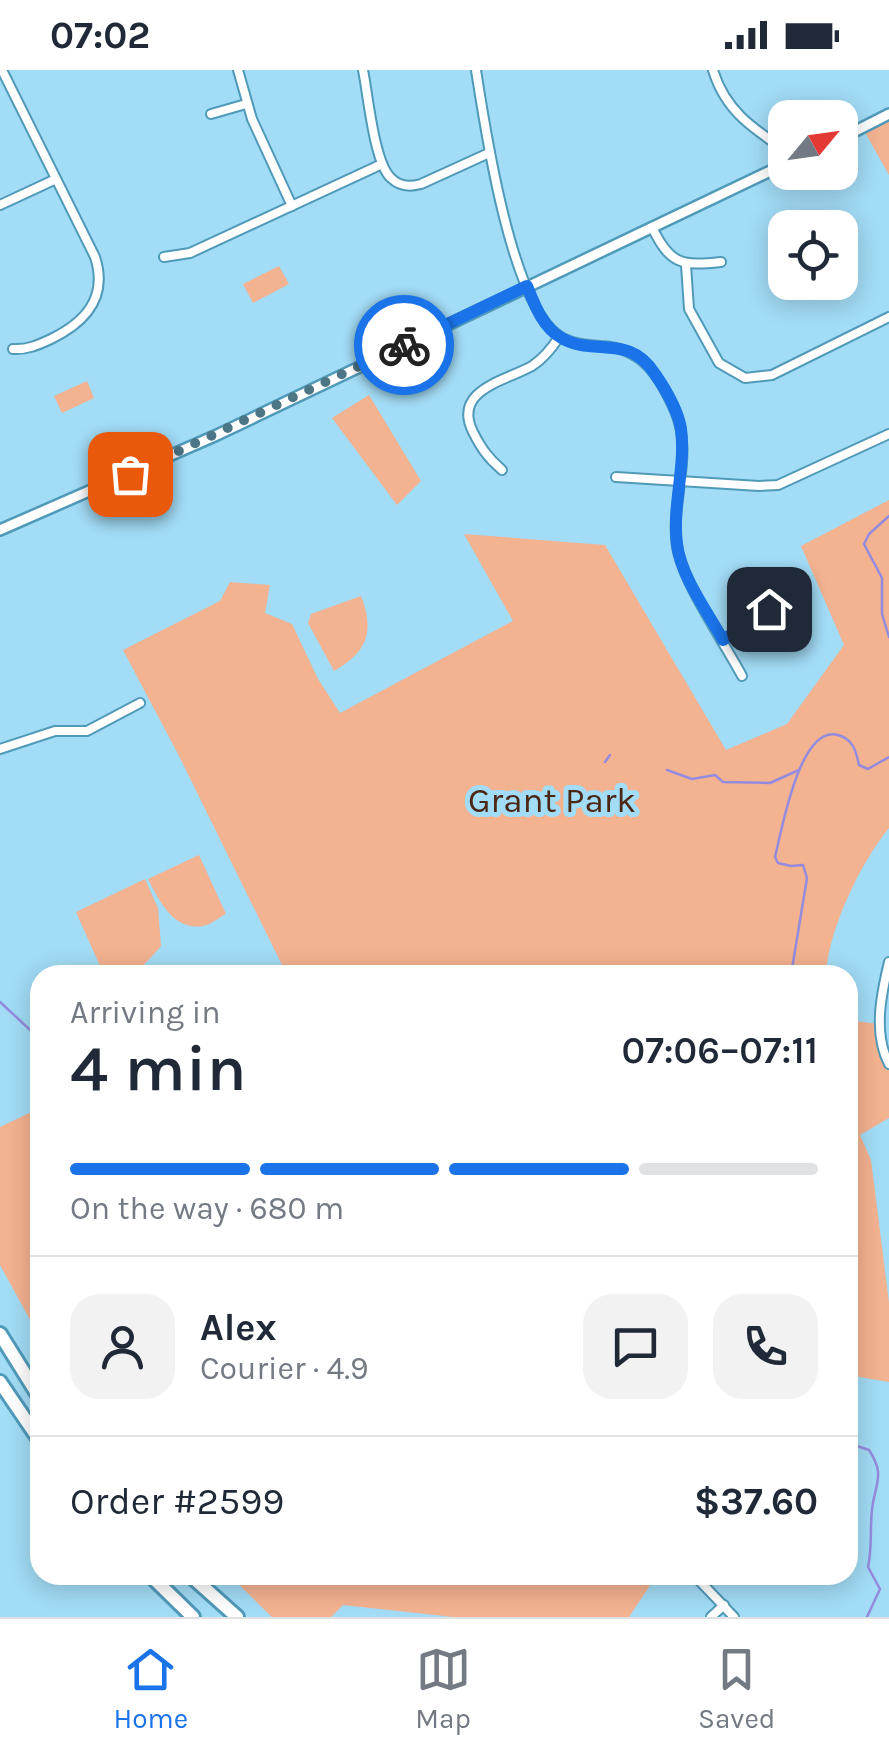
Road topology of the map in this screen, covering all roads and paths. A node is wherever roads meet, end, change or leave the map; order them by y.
1 (2, 70) edge
2 (238, 70) edge
3 (363, 70) edge
4 (476, 70) edge
5 (713, 70) edge
6 (246, 104) junction
7 (211, 114) dead end
8 (889, 114) edge
9 (858, 129) edge
10 (768, 138) edge
11 (489, 152) junction
12 (382, 164) junction
13 (768, 172) edge
14 (56, 179) junction
15 (0, 205) edge
16 (292, 206) junction
17 (652, 228) junction
18 (164, 257) dead end
19 (721, 262) dead end
20 (686, 265) junction
21 (527, 286) junction
22 (889, 317) edge
23 (559, 336) junction
24 (12, 349) dead end
25 (889, 434) edge
26 (502, 470) dead end
27 (616, 476) dead end
28 (679, 482) junction
29 (0, 530) edge
30 (774, 602) dead end
31 (723, 640) junction
32 (742, 676) dead end
33 (140, 703) dead end
34 (0, 749) edge
35 (889, 962) edge
36 (889, 1064) edge
37 (0, 1334) edge
38 (0, 1382) edge
39 (30, 1382) edge
40 (30, 1426) edge
41 (160, 1585) edge
42 (201, 1585) edge
43 (704, 1585) edge
44 (724, 1605) junction
45 (193, 1617) edge
46 (237, 1617) edge
47 (711, 1617) edge
48 (734, 1617) edge

1 - 14 street
2 - 6 street
3 - 12 street
4 - 11 street
5 - 10 street
6 - 7 street
6 - 16 street
8 - 9 street
11 - 12 street
11 - 21 street
12 - 16 street
13 - 17 street
14 - 15 street
14 - 24 street
16 - 18 street
17 - 20 street
17 - 21 street
19 - 20 street
20 - 22 street
21 - 23 street
21 - 29 street
23 - 26 street
23 - 28 street
25 - 28 street
27 - 28 street
28 - 31 street
30 - 31 street
31 - 32 street
33 - 34 street
35 - 36 street
37 - 39 highway
38 - 40 highway
41 - 45 highway
42 - 46 highway
43 - 44 street
44 - 47 street
44 - 48 street

